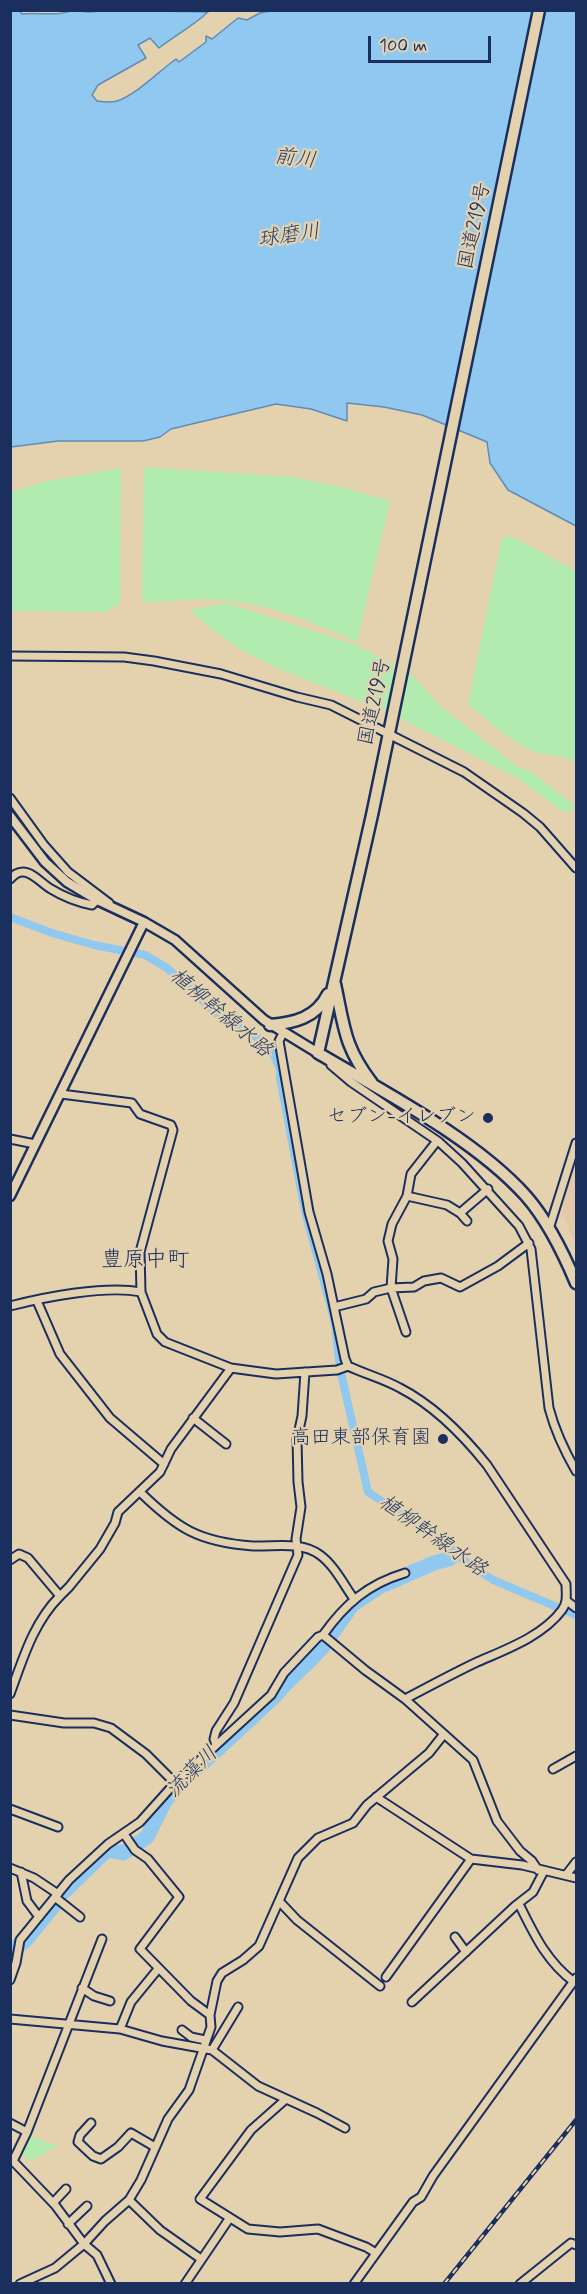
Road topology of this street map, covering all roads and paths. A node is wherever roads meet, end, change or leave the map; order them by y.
1 (539, 10) edge
2 (10, 656) edge
3 (389, 730) junction
4 (10, 798) edge
5 (10, 816) edge
6 (576, 868) edge
7 (10, 879) edge
8 (97, 900) junction
9 (117, 909) junction
10 (144, 922) junction
11 (335, 981) junction
12 (270, 1025) junction
13 (283, 1033) junction
14 (318, 1053) junction
15 (375, 1087) junction
16 (61, 1094) junction
17 (10, 1139) edge
18 (437, 1141) junction
19 (576, 1143) edge
20 (35, 1144) junction
21 (488, 1189) junction
22 (10, 1196) edge
23 (407, 1196) junction
24 (460, 1213) junction
25 (467, 1221) dead end
26 (549, 1228) junction
27 (529, 1243) junction
28 (576, 1283) edge
29 (391, 1288) junction
30 (141, 1292) junction
31 (38, 1301) junction
32 (10, 1306) edge
33 (334, 1307) junction
34 (406, 1332) dead end
35 (348, 1366) junction
36 (231, 1368) junction
37 (305, 1372) junction
38 (193, 1418) junction
39 (226, 1444) dead end
40 (164, 1464) junction
41 (576, 1471) edge
42 (140, 1492) junction
43 (297, 1547) junction
44 (10, 1560) edge
45 (405, 1573) dead end
46 (60, 1596) junction
47 (354, 1599) junction
48 (567, 1601) junction
49 (576, 1608) edge
50 (323, 1635) junction
51 (10, 1694) edge
52 (405, 1699) junction
53 (10, 1715) edge
54 (444, 1734) junction
55 (216, 1745) junction
56 (576, 1756) edge
57 (553, 1769) dead end
58 (175, 1783) junction
59 (376, 1797) junction
60 (10, 1809) edge
61 (58, 1827) dead end
62 (124, 1834) junction
63 (471, 1859) junction
64 (576, 1862) edge
65 (10, 1868) edge
66 (541, 1870) junction
67 (21, 1872) junction
68 (566, 1875) junction
69 (576, 1878) edge
70 (57, 1896) junction
71 (279, 1901) junction
72 (519, 1904) junction
73 (39, 1917) junction
74 (80, 1917) dead end
75 (455, 1937) dead end
76 (102, 1939) dead end
77 (466, 1952) junction
78 (158, 1969) junction
79 (386, 1977) dead end
80 (10, 1980) edge
81 (575, 1980) edge
82 (380, 1986) dead end
83 (82, 1988) junction
84 (110, 2001) dead end
85 (412, 2002) dead end
86 (238, 2007) dead end
87 (210, 2015) junction
88 (10, 2019) edge
89 (68, 2023) junction
90 (120, 2029) junction
91 (182, 2030) dead end
92 (204, 2044) junction
93 (212, 2049) junction
94 (286, 2099) junction
95 (91, 2122) dead end
96 (10, 2123) edge
97 (345, 2128) dead end
98 (27, 2132) junction
99 (155, 2147) junction
100 (12, 2163) edge
101 (66, 2189) dead end
102 (129, 2200) junction
103 (53, 2203) junction
104 (87, 2206) dead end
105 (229, 2219) junction
106 (68, 2224) junction
107 (575, 2241) edge
108 (84, 2244) junction
109 (376, 2253) junction
110 (201, 2259) junction
111 (20, 2283) edge
112 (111, 2283) edge
113 (185, 2283) edge
114 (354, 2283) edge
115 (520, 2283) edge

1 - 3 highway, 国道219号
2 - 3 street
3 - 6 street
3 - 11 highway, 国道219号
4 - 9 street
5 - 8 street
7 - 8 street
8 - 9 street
9 - 10 street
10 - 12 street
10 - 16 street
11 - 12 highway
11 - 14 highway, 国道219号
11 - 15 highway
12 - 13 street
13 - 14 street
13 - 33 street
14 - 15 highway
14 - 18 street
15 - 26 highway
16 - 20 street
16 - 30 street
17 - 20 street
18 - 21 street
18 - 23 street
19 - 26 street
20 - 22 street
21 - 24 street
21 - 27 street
23 - 24 street
23 - 29 street
24 - 25 street
26 - 28 highway
27 - 29 street
27 - 41 street
29 - 33 street
29 - 34 street
30 - 31 street
30 - 36 street
31 - 32 street
31 - 40 street
33 - 35 street
35 - 37 street
35 - 48 street
36 - 37 street
36 - 38 street
37 - 43 street
38 - 39 street
38 - 40 street
40 - 42 street
42 - 43 street
42 - 46 street
43 - 47 street
43 - 55 street
44 - 46 street
45 - 47 street
46 - 51 street
47 - 50 street
48 - 49 street
48 - 52 street
50 - 52 street
50 - 55 street
52 - 54 street
53 - 58 street
54 - 59 street
54 - 66 street
55 - 58 street
56 - 57 street
58 - 62 street
59 - 63 street
59 - 71 street
60 - 61 street
62 - 70 street
62 - 78 street
63 - 66 street
63 - 79 street
64 - 68 street
65 - 67 street
66 - 68 street
66 - 72 street
67 - 70 street
67 - 73 street
68 - 69 street
70 - 73 street
70 - 74 street
71 - 82 street
71 - 87 street
72 - 77 street
72 - 81 street
73 - 80 street
75 - 77 street
76 - 83 street
77 - 85 street
78 - 87 street
78 - 90 street
81 - 109 street
83 - 84 street
83 - 89 street
86 - 93 street
87 - 92 street
88 - 89 street
89 - 90 street
89 - 98 street
90 - 92 street
91 - 92 street
92 - 93 street
92 - 99 street
93 - 94 street
94 - 97 street
94 - 105 street
95 - 99 street
96 - 98 street
98 - 100 street
99 - 102 street
100 - 103 street
101 - 103 street
102 - 108 street
102 - 110 street
103 - 106 street
104 - 106 street
105 - 109 street
105 - 110 street
106 - 108 street
107 - 115 street
108 - 111 street
108 - 112 street
109 - 114 street
110 - 113 street

